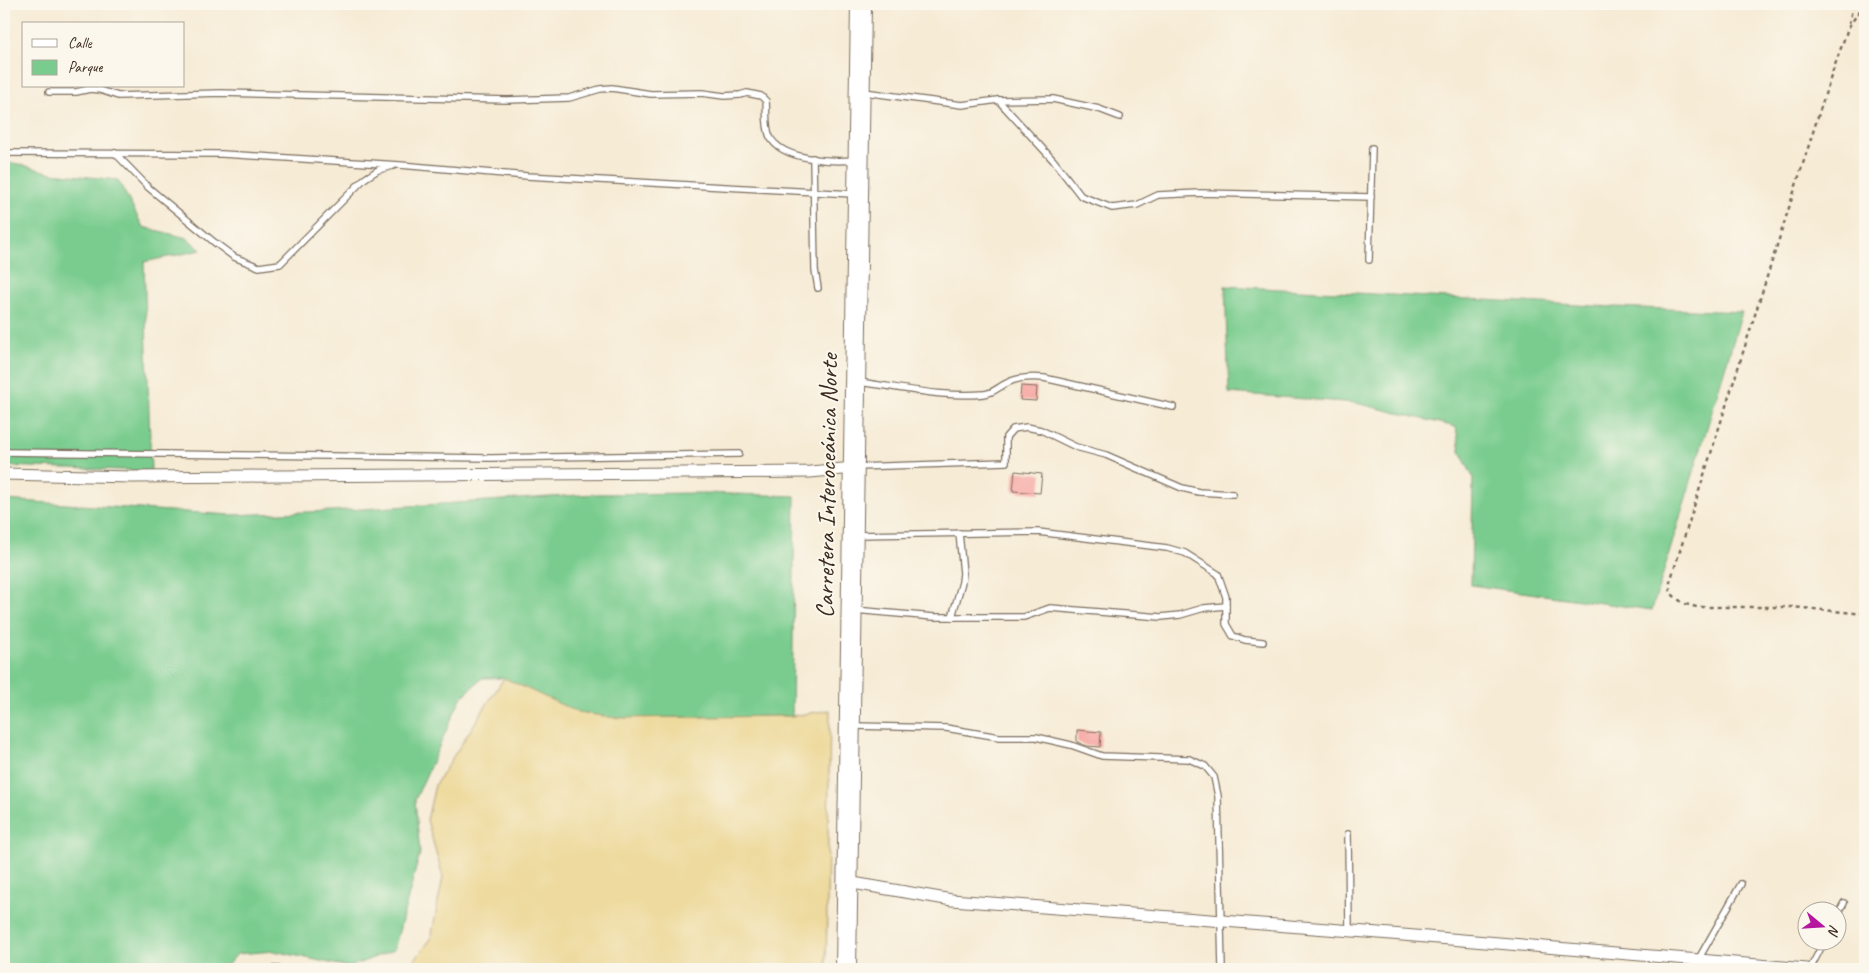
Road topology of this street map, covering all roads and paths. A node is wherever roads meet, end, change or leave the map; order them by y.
1 (861, 4) edge
2 (1853, 4) edge
3 (1864, 4) edge
4 (1848, 28) junction
5 (860, 91) junction
6 (49, 92) dead end
7 (998, 100) junction
8 (1120, 117) dead end
9 (1372, 148) dead end
10 (4, 153) edge
11 (115, 154) junction
12 (813, 158) junction
13 (859, 159) junction
14 (400, 165) junction
15 (814, 192) junction
16 (858, 194) junction
17 (1371, 198) junction
18 (1369, 260) dead end
19 (818, 288) dead end
20 (855, 382) junction
21 (1173, 407) dead end
22 (4, 452) edge
23 (739, 454) dead end
24 (854, 468) junction
25 (4, 474) edge
26 (1232, 494) dead end
27 (959, 533) junction
28 (853, 535) junction
29 (1226, 606) junction
30 (852, 610) junction
31 (1865, 614) edge
32 (952, 617) junction
33 (1263, 642) dead end
34 (850, 726) junction
35 (1348, 834) dead end
36 (847, 882) junction
37 (1741, 884) dead end
38 (1220, 921) junction
39 (1349, 931) junction
40 (1819, 950) edge
41 (1698, 960) junction
42 (269, 969) edge
43 (278, 969) edge
44 (846, 969) edge
45 (1222, 969) edge
46 (1808, 969) edge

1 - 5 highway, Carretera Interoceánica Norte
2 - 4 path
3 - 4 path
4 - 31 path
5 - 7 lane
5 - 13 highway, Carretera Interoceánica Norte
6 - 12 lane
7 - 8 lane
7 - 17 lane
9 - 17 lane
10 - 11 lane
11 - 14 lane
11 - 14 lane
12 - 13 lane
12 - 15 lane
13 - 16 highway, Carretera Interoceánica Norte
14 - 15 lane
15 - 16 lane
15 - 19 lane
16 - 20 highway, Carretera Interoceánica Norte
17 - 18 lane
20 - 21 lane
20 - 24 highway, Carretera Interoceánica Norte
22 - 23 lane
24 - 25 street
24 - 26 lane
24 - 28 highway, Carretera Interoceánica Norte
27 - 28 lane
27 - 29 lane
27 - 32 lane
28 - 30 highway, Carretera Interoceánica Norte
29 - 32 lane
29 - 33 lane
30 - 32 lane
30 - 34 highway, Carretera Interoceánica Norte
34 - 36 highway, Carretera Interoceánica Norte
34 - 38 lane
35 - 39 lane
36 - 38 street
36 - 44 highway, Carretera Interoceánica Norte
37 - 41 lane
38 - 39 street
38 - 45 lane
39 - 41 street
40 - 46 lane
41 - 46 street
42 - 43 lane

